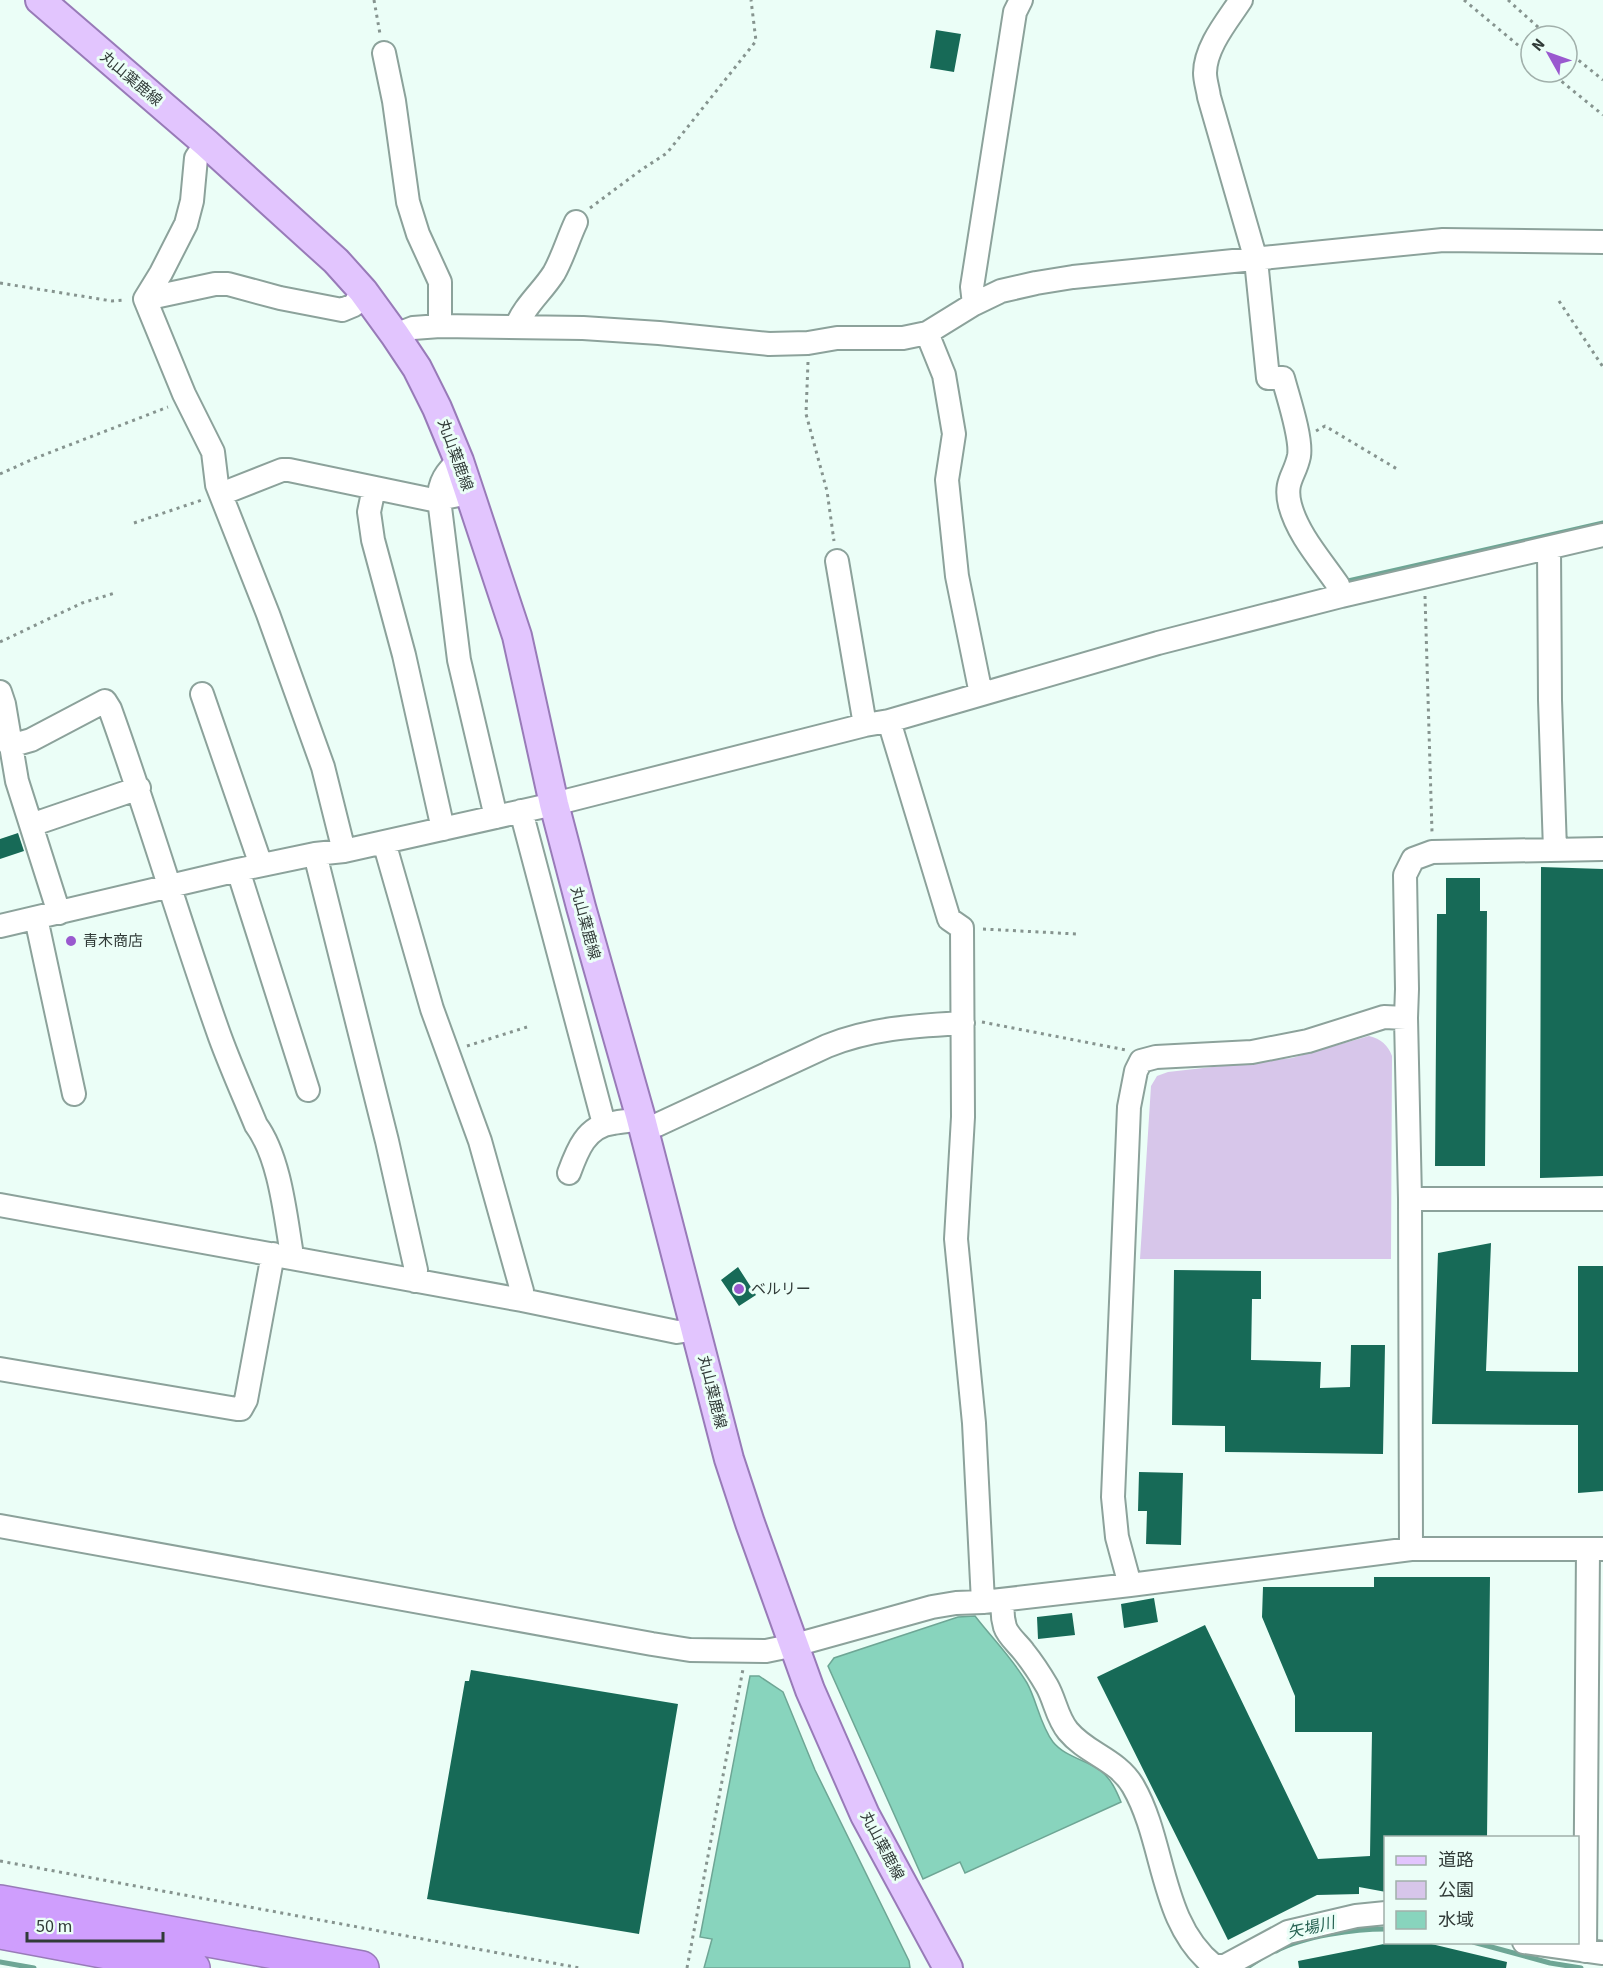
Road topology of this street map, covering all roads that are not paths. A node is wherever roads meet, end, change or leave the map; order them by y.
1 (40, 0) edge
2 (1021, 0) edge
3 (1241, 0) edge
4 (384, 53) road end
5 (206, 143) junction
6 (576, 222) road end
7 (1603, 242) edge
8 (1256, 260) junction
9 (363, 291) junction
10 (145, 299) junction
11 (974, 304) junction
12 (440, 326) junction
13 (516, 327) junction
14 (927, 333) junction
15 (395, 336) junction
16 (459, 461) junction
17 (374, 488) junction
18 (469, 493) junction
19 (221, 494) junction
20 (439, 499) junction
21 (1603, 536) edge
22 (1549, 548) junction
23 (837, 561) road end
24 (1341, 596) junction
25 (0, 692) edge
26 (202, 694) dead end
27 (981, 694) junction
28 (889, 721) junction
29 (865, 725) junction
30 (10, 746) junction
31 (139, 788) junction
32 (554, 804) junction
33 (521, 811) junction
34 (496, 817) junction
35 (31, 825) junction
36 (443, 829) junction
37 (384, 842) junction
38 (1603, 849) edge
39 (1555, 850) junction
40 (344, 851) junction
41 (315, 855) junction
42 (261, 866) junction
43 (238, 870) junction
44 (169, 886) junction
45 (58, 913) junction
46 (36, 918) junction
47 (0, 926) edge
48 (605, 994) junction
49 (572, 1006) junction
50 (1406, 1018) junction
51 (963, 1023) junction
52 (308, 1090) dead end
53 (74, 1094) dead end
54 (604, 1124) junction
55 (642, 1124) junction
56 (569, 1173) dead end
57 (1410, 1199) junction
58 (1603, 1199) edge
59 (0, 1205) edge
60 (282, 1256) junction
61 (415, 1281) junction
62 (522, 1300) junction
63 (696, 1329) junction
64 (0, 1369) edge
65 (0, 1526) edge
66 (1411, 1549) junction
67 (1596, 1549) edge
68 (1130, 1585) junction
69 (993, 1601) junction
70 (795, 1645) junction
71 (0, 1902) edge
72 (1384, 1913) edge
73 (0, 1932) edge
74 (1538, 1944) edge
75 (1594, 1952) edge
76 (1214, 1967) edge
77 (193, 1968) edge
78 (363, 1968) edge
79 (948, 1968) edge

1 - 5 main road, 丸山葉鹿線
2 - 11 street
3 - 8 street
4 - 12 street
5 - 9 main road, 丸山葉鹿線
5 - 10 street
6 - 13 street
7 - 8 street
8 - 11 street
8 - 24 street
9 - 10 street
9 - 15 main road, 丸山葉鹿線
10 - 19 street
11 - 14 street
12 - 13 street
12 - 15 street
13 - 14 street
14 - 27 street
15 - 16 main road, 丸山葉鹿線
16 - 18 main road, 丸山葉鹿線
16 - 20 street
17 - 19 street
17 - 20 street
17 - 36 street
18 - 20 street
18 - 32 main road, 丸山葉鹿線
19 - 40 street
20 - 34 street
21 - 22 street
22 - 24 street
22 - 39 street
23 - 29 street
24 - 27 street
25 - 30 street
26 - 42 street
27 - 28 street
28 - 29 street
28 - 51 street
29 - 32 street
30 - 31 street
30 - 35 street
31 - 35 street
31 - 44 street
32 - 33 street
32 - 48 main road, 丸山葉鹿線
33 - 34 street
33 - 49 street
34 - 36 street
35 - 45 street
36 - 37 street
37 - 40 street
37 - 62 street
38 - 39 street
39 - 50 street
40 - 41 street
41 - 42 street
41 - 61 street
42 - 43 street
43 - 44 street
43 - 52 street
44 - 45 street
44 - 60 street
45 - 46 street
46 - 47 street
46 - 53 street
48 - 49 street
48 - 55 main road, 丸山葉鹿線
49 - 54 street
50 - 57 street
50 - 68 street
51 - 55 street
51 - 69 street
54 - 55 street
54 - 56 street
55 - 63 main road, 丸山葉鹿線
57 - 58 street
57 - 66 street
59 - 60 street
60 - 61 street
60 - 64 street
61 - 62 street
62 - 63 street
63 - 70 main road, 丸山葉鹿線
65 - 70 street
66 - 67 street
66 - 68 street
67 - 75 street
68 - 69 street
69 - 70 street
69 - 76 street
70 - 79 main road, 丸山葉鹿線
71 - 78 highway
72 - 76 street
73 - 77 highway
74 - 75 street

